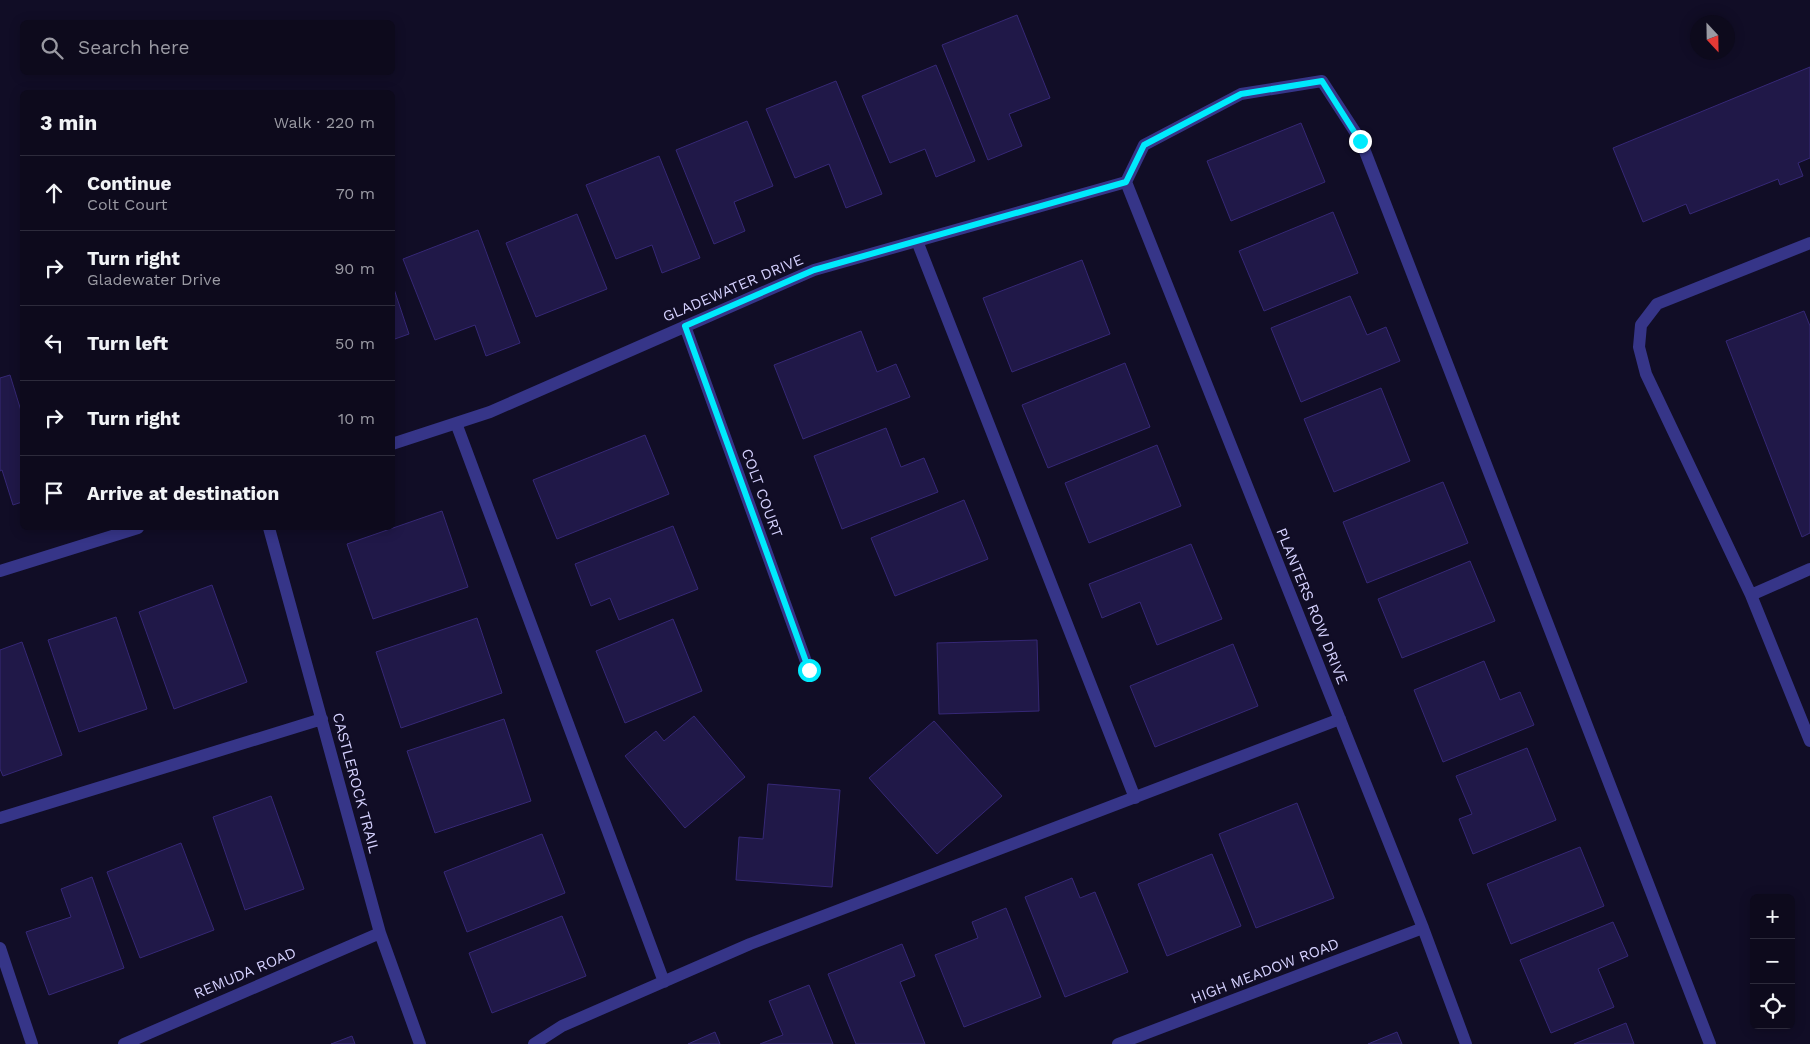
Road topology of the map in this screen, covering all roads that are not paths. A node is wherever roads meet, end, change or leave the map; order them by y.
1 (1126, 182) junction
2 (917, 241) junction
3 (1810, 244) edge
4 (685, 326) junction
5 (456, 423) junction
6 (395, 443) edge
7 (132, 530) edge
8 (271, 530) edge
9 (1810, 569) edge
10 (0, 571) edge
11 (1751, 595) junction
12 (809, 670) dead end
13 (322, 719) junction
14 (1340, 719) junction
15 (1810, 741) edge
16 (1135, 798) junction
17 (0, 818) edge
18 (1423, 928) junction
19 (380, 933) junction
20 (0, 948) edge
21 (664, 982) junction
22 (32, 1044) edge
23 (124, 1044) edge
24 (420, 1044) edge
25 (534, 1044) edge
26 (1118, 1044) edge
27 (1466, 1044) edge
28 (1710, 1044) edge

1 - 2 street, GLADEWATER DRIVE
1 - 14 street, PLANTERS ROW DRIVE
1 - 28 street
2 - 4 street, GLADEWATER DRIVE
2 - 16 street
3 - 11 street
4 - 5 street, GLADEWATER DRIVE
4 - 12 street, COLT COURT
5 - 6 street, GLADEWATER DRIVE
5 - 21 street
7 - 10 street
8 - 13 street, CASTLEROCK TRAIL
9 - 11 street
11 - 15 street
13 - 17 street
13 - 19 street, CASTLEROCK TRAIL
14 - 16 street
14 - 18 street, PLANTERS ROW DRIVE
16 - 21 street
18 - 26 street, HIGH MEADOW ROAD
18 - 27 street, PLANTERS ROW DRIVE
19 - 23 street, REMUDA ROAD
19 - 24 street, CASTLEROCK TRAIL
20 - 22 street
21 - 25 street

